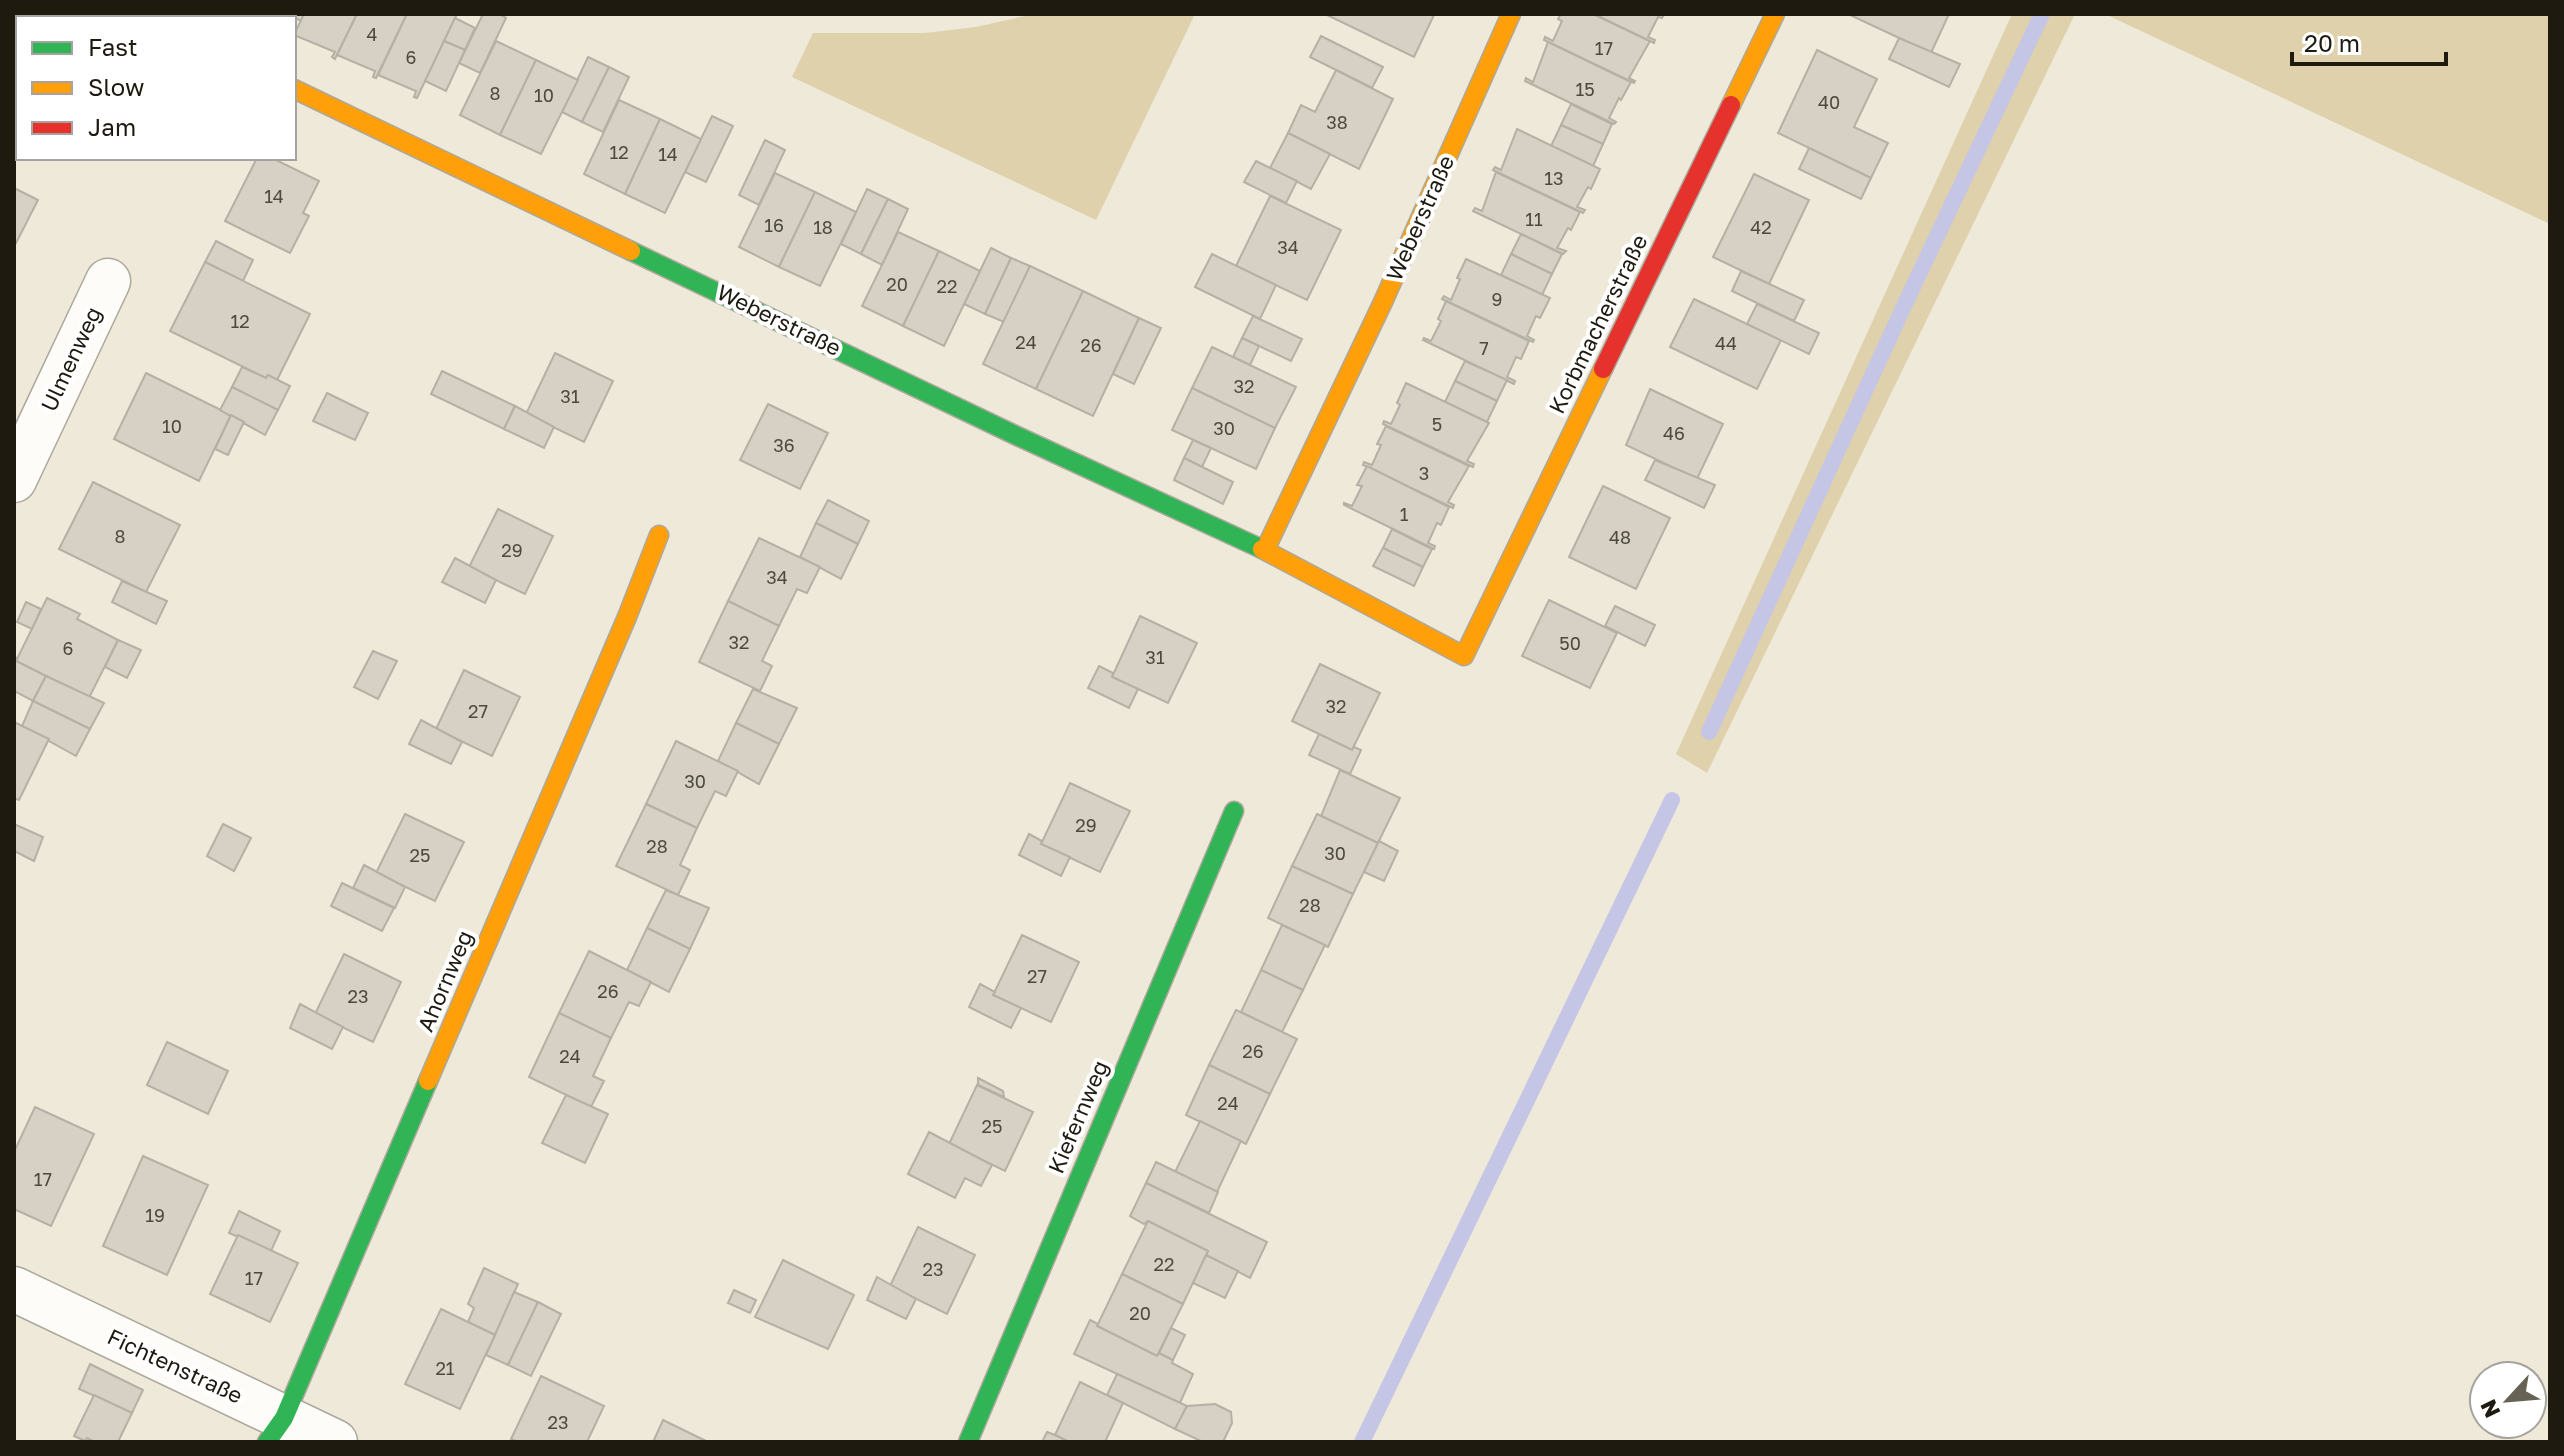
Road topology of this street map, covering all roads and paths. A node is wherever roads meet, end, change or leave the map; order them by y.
1 (1511, 14) edge
2 (1775, 14) edge
3 (296, 90) edge
4 (108, 281) dead end
5 (14, 480) edge
6 (659, 535) dead end
7 (1265, 550) junction
8 (1464, 656) joint
9 (1234, 811) dead end
10 (14, 1289) edge
11 (275, 1430) edge
12 (335, 1442) edge
13 (968, 1442) edge

1 - 7 street, Weberstraße
2 - 8 street, Korbmacherstraße
3 - 7 street, Weberstraße
4 - 5 street, Ulmenweg
6 - 11 street, Ahornweg
7 - 8 street, Weberstraße
9 - 13 street, Kiefernweg
10 - 11 street, Fichtenstraße
11 - 12 street, Fichtenstraße

